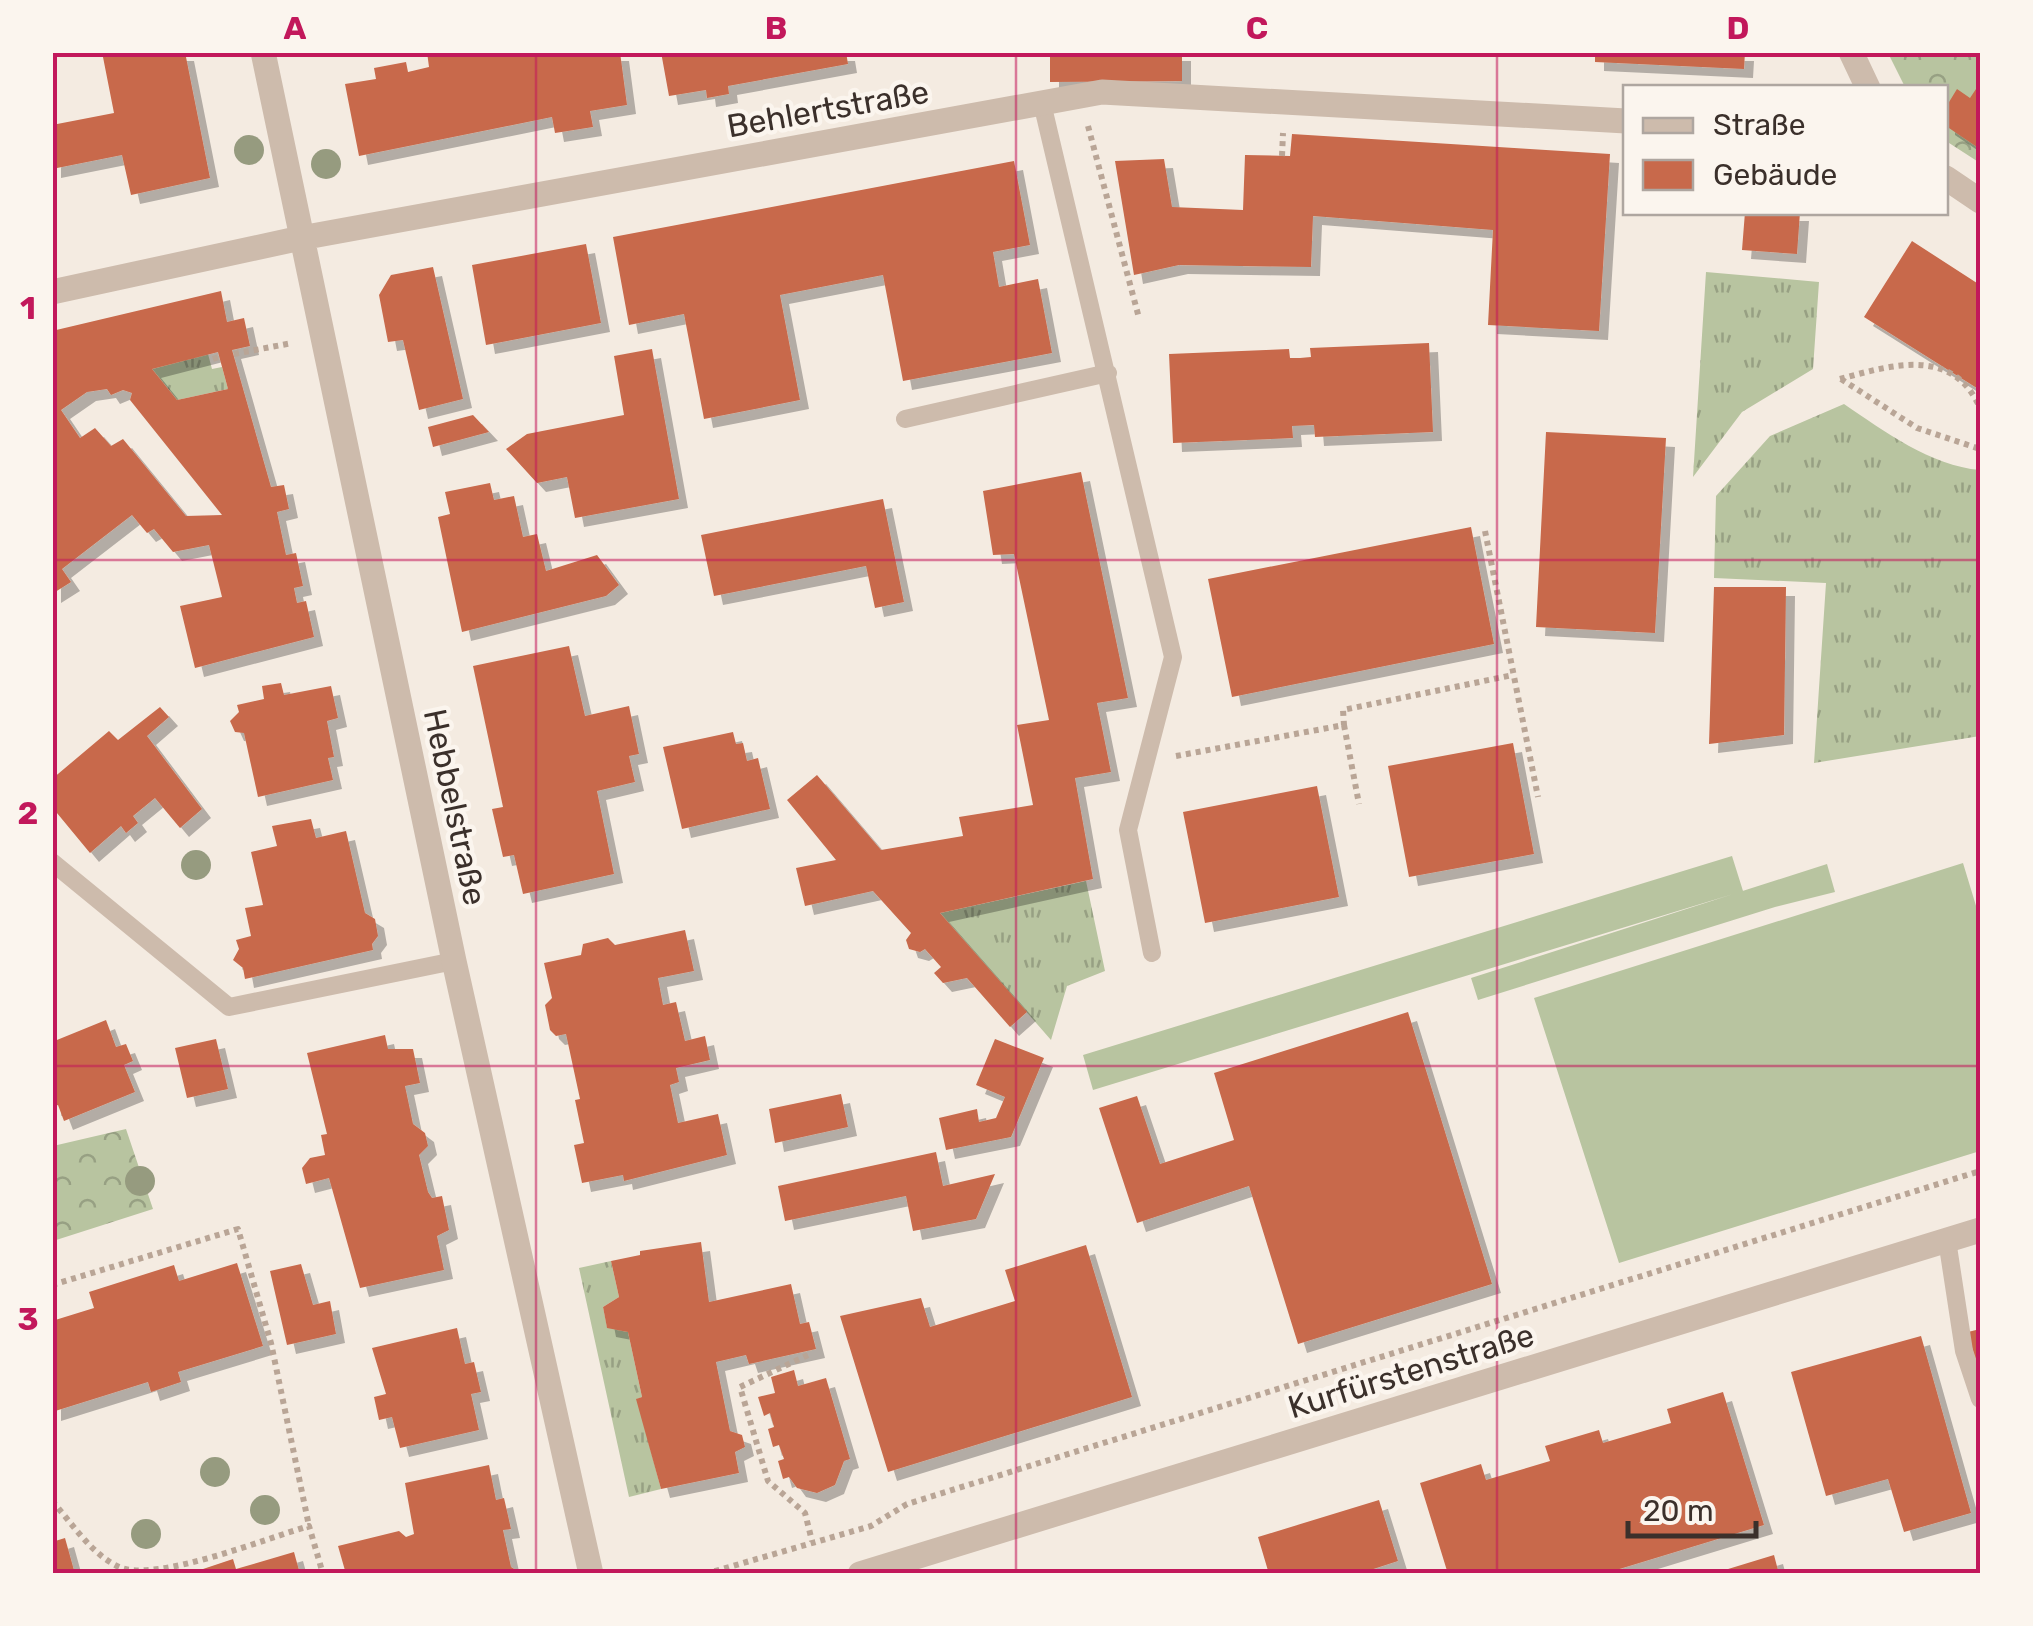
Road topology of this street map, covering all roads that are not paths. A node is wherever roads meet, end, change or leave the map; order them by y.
1 (262, 52) edge
2 (1851, 52) edge
3 (1867, 85) edge
4 (1042, 103) junction
5 (1623, 121) edge
6 (1948, 179) edge
7 (1980, 201) edge
8 (301, 238) junction
9 (52, 292) edge
10 (1108, 373) junction
11 (905, 419) dead end
12 (52, 862) edge
13 (1152, 953) dead end
14 (454, 962) junction
15 (1980, 1230) edge
16 (1947, 1240) junction
17 (1980, 1398) edge
18 (591, 1574) edge
19 (860, 1574) edge

1 - 8 street, Hebbelstraße
2 - 3 street
4 - 5 street, Behlertstraße
4 - 8 street, Behlertstraße
4 - 10 lane
6 - 7 street
8 - 9 street, Behlertstraße
8 - 14 street, Hebbelstraße
10 - 11 lane
10 - 13 lane
12 - 14 lane
14 - 18 street, Hebbelstraße
15 - 16 street, Kurfürstenstraße
16 - 17 lane
16 - 19 street, Kurfürstenstraße

